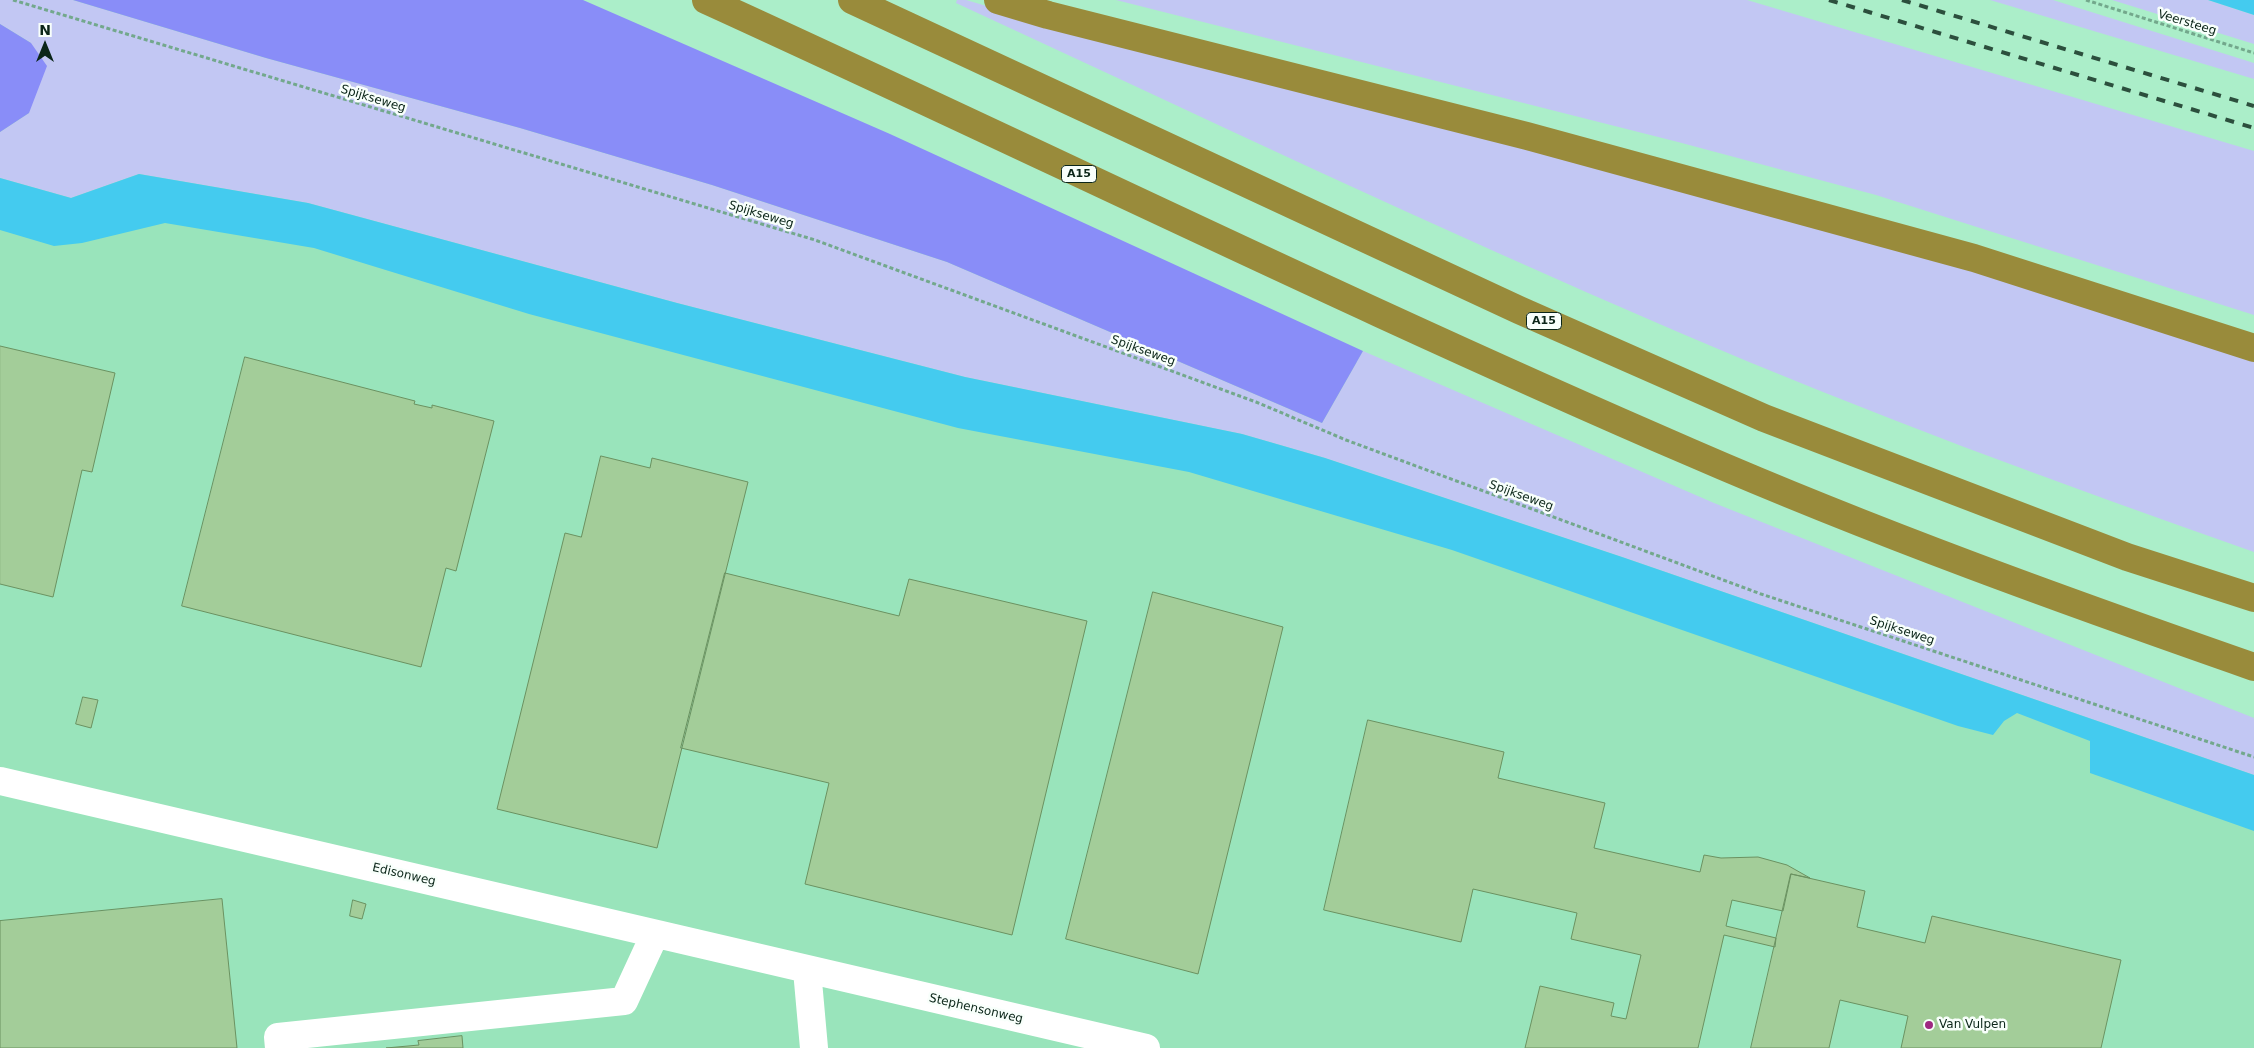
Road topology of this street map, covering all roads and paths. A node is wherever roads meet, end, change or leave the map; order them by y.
1 (13, 0) edge
2 (706, 0) edge
3 (852, 0) edge
4 (998, 0) edge
5 (2086, 0) edge
6 (2254, 53) edge
7 (2254, 348) edge
8 (2254, 598) edge
9 (2254, 667) edge
10 (2254, 757) edge
11 (0, 781) edge
12 (655, 934) junction
13 (807, 970) junction
14 (279, 1048) edge
15 (814, 1048) edge
16 (1146, 1048) edge

1 - 10 path, Spijkseweg
2 - 9 highway, A15
3 - 8 highway, A15
4 - 7 highway
5 - 6 path, Veersteeg
11 - 12 street, Edisonweg
12 - 13 street, Edisonweg
12 - 14 street
13 - 15 street
13 - 16 street, Stephensonweg

